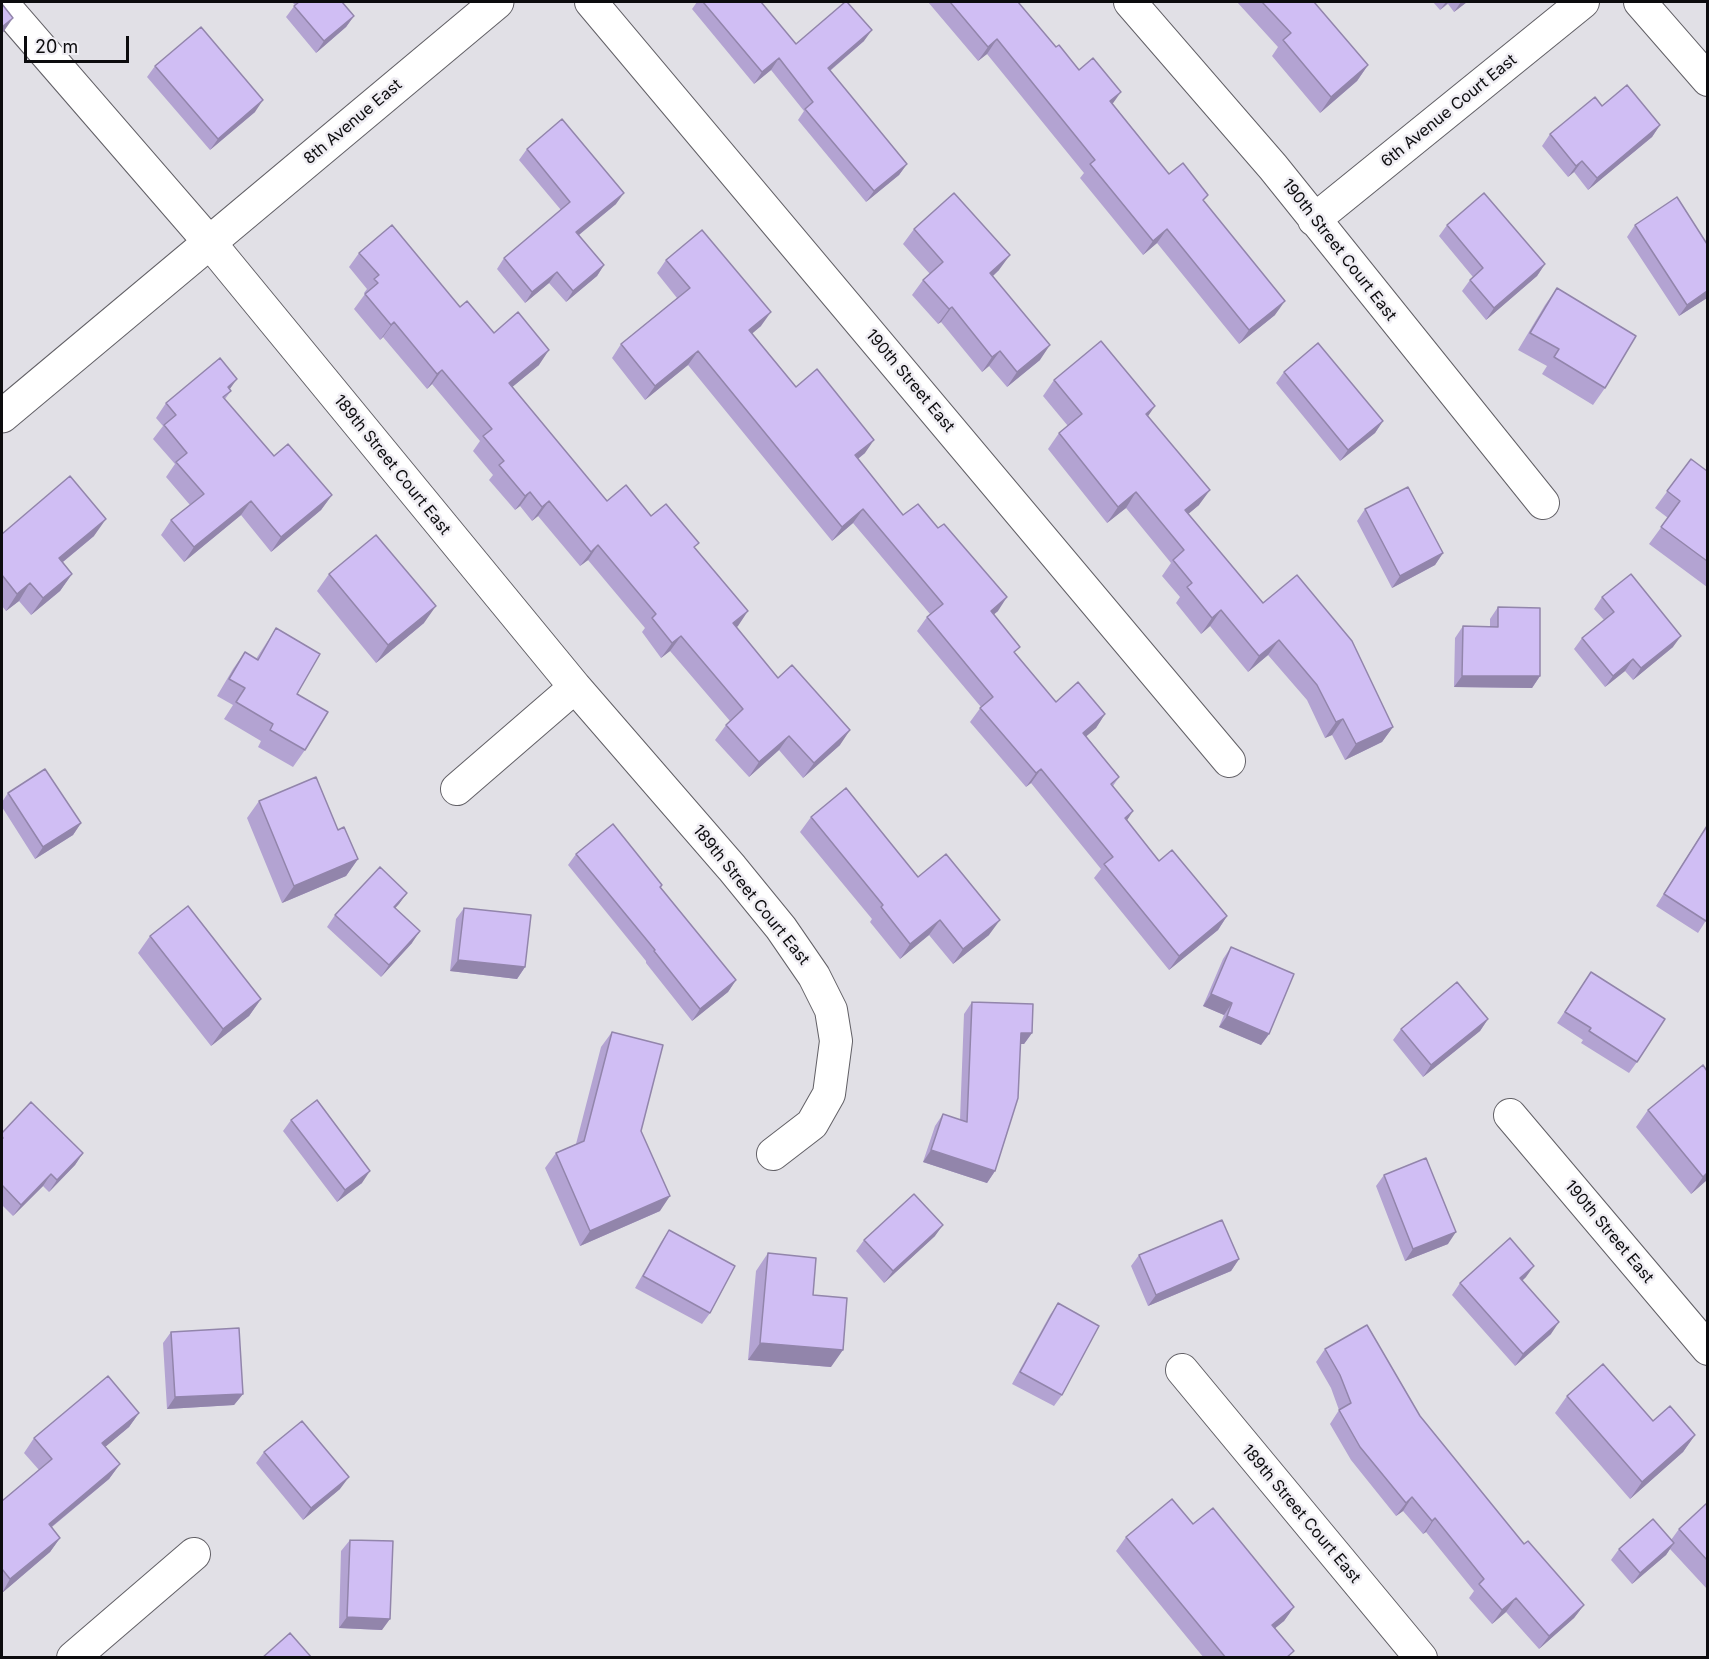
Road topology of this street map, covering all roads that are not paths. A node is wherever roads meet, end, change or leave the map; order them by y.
1 (497, 2) edge
2 (591, 2) edge
3 (1130, 2) edge
4 (1583, 2) edge
5 (1640, 2) edge
6 (2, 3) edge
7 (1707, 81) edge
8 (1314, 220) junction
9 (210, 243) junction
10 (2, 416) edge
11 (1543, 503) dead end
12 (575, 687) junction
13 (1229, 761) dead end
14 (457, 789) dead end
15 (1510, 1115) dead end
16 (773, 1154) dead end
17 (1707, 1349) edge
18 (1182, 1370) dead end
19 (194, 1554) dead end
20 (73, 1658) edge
21 (1421, 1658) edge

1 - 9 street, 8th Avenue East
2 - 13 street, 190th Street East
3 - 8 street, 190th Street Court East
4 - 8 street, 6th Avenue Court East
5 - 7 street
6 - 9 street
8 - 11 street, 190th Street Court East
9 - 10 street, 8th Avenue East
9 - 12 street, 189th Street Court East
12 - 14 street
12 - 16 street, 189th Street Court East
15 - 17 street, 190th Street East
18 - 21 street, 189th Street Court East
19 - 20 street

